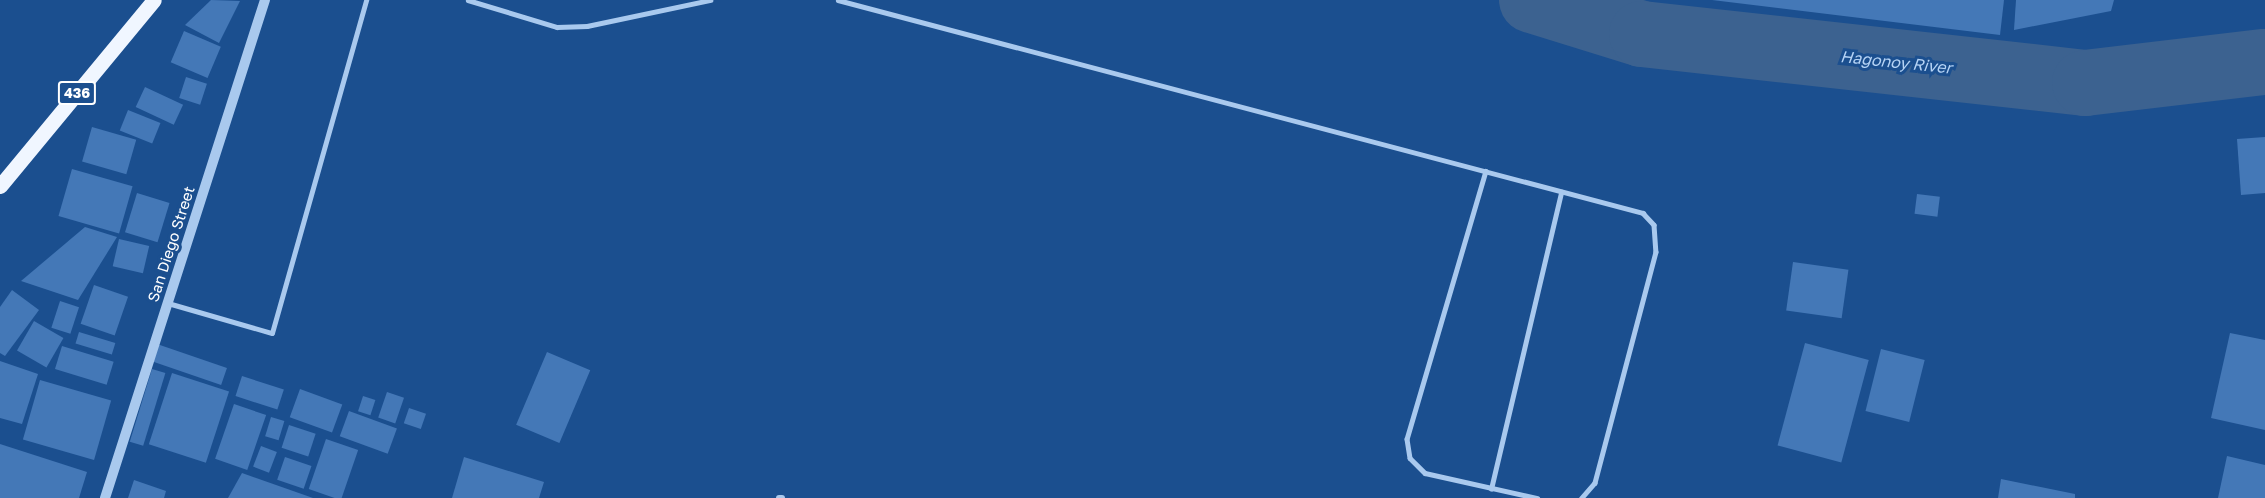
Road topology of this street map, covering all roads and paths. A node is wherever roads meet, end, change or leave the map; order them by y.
1 (154, 0) edge
2 (265, 0) edge
3 (366, 0) edge
4 (468, 0) edge
5 (710, 0) edge
6 (838, 0) edge
7 (1486, 171) junction
8 (0, 186) edge
9 (1561, 192) junction
10 (168, 303) junction
11 (1491, 489) junction
12 (105, 498) edge
13 (1537, 498) edge
14 (1582, 498) edge

1 - 8 main road, 436
2 - 10 street, San Diego Street
3 - 10 lane
4 - 5 lane
6 - 7 lane
7 - 9 lane
7 - 11 lane
9 - 11 lane
9 - 14 lane
10 - 12 street, San Diego Street
11 - 13 lane

